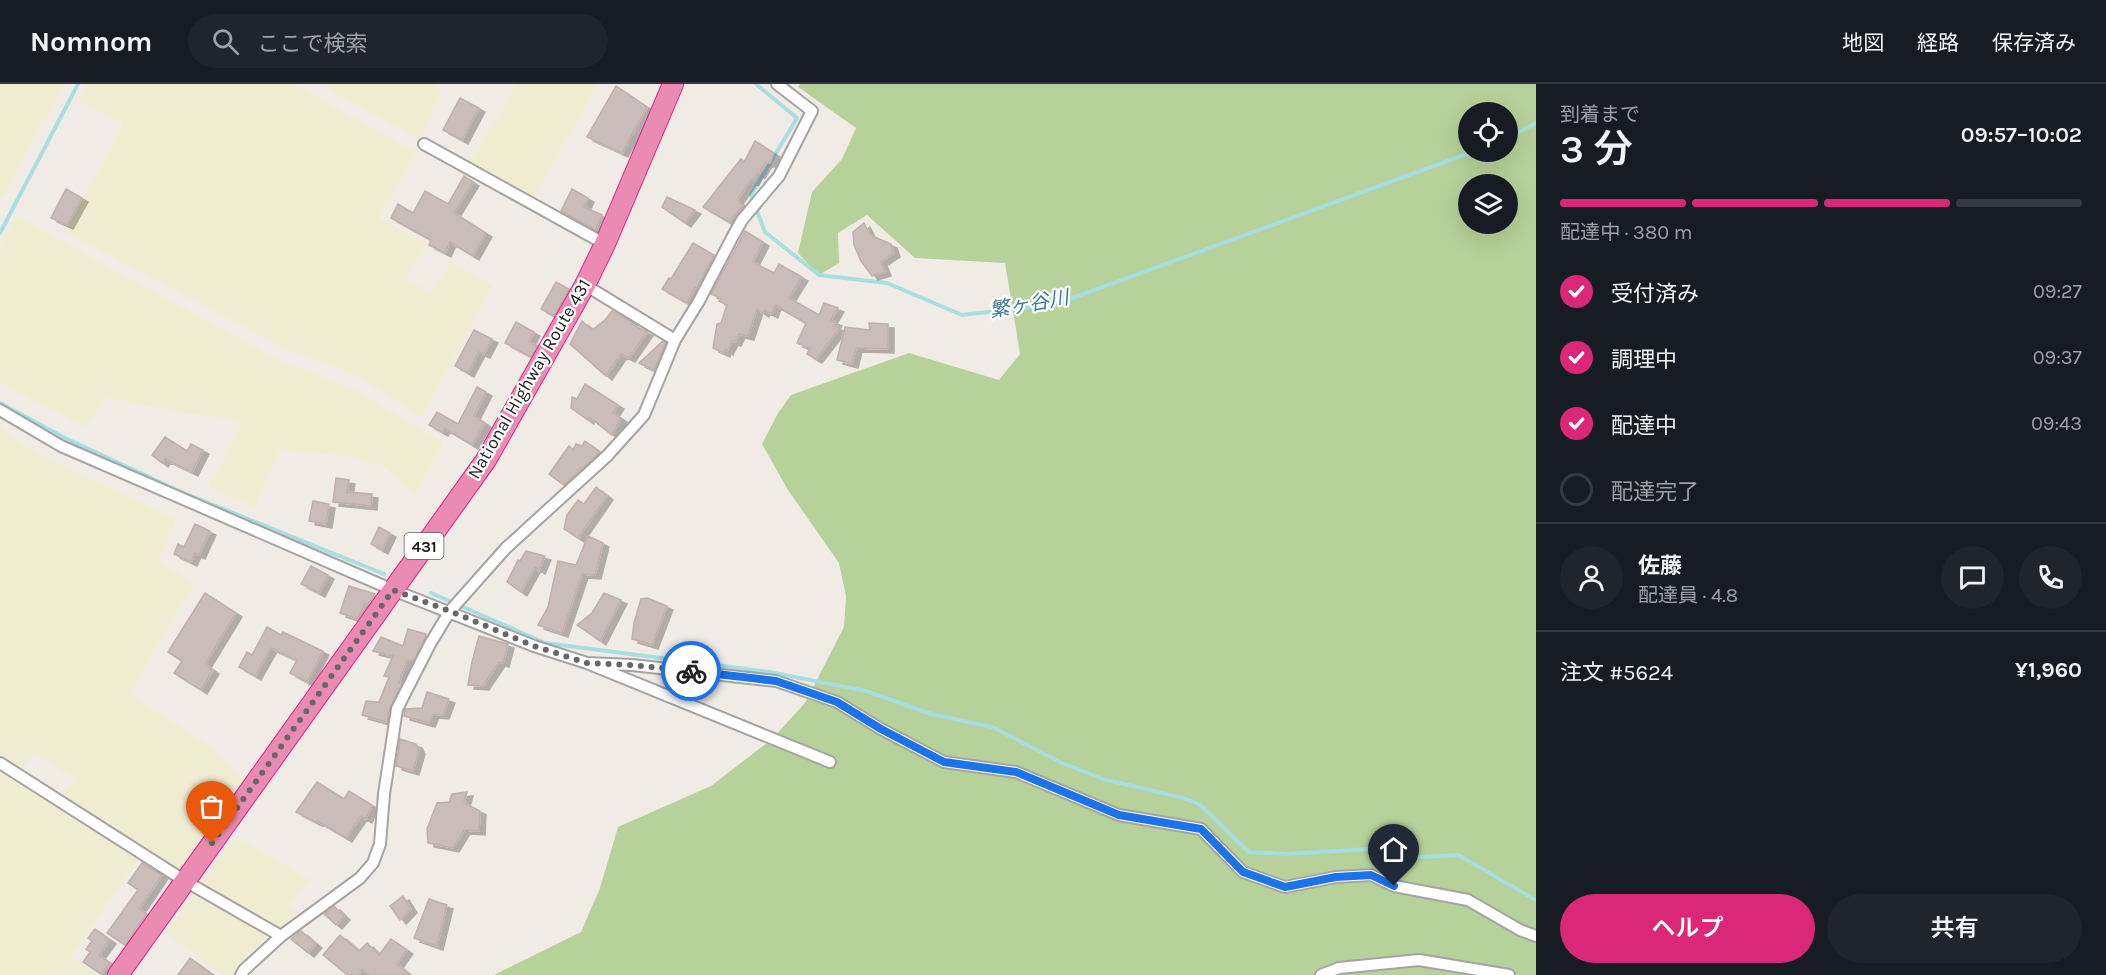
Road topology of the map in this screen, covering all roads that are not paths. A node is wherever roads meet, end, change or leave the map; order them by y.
1 (673, 84) edge
2 (777, 84) edge
3 (424, 144) dead end
4 (605, 244) junction
5 (585, 285) junction
6 (675, 340) junction
7 (0, 410) edge
8 (393, 590) junction
9 (450, 611) junction
10 (587, 663) junction
11 (830, 762) dead end
12 (0, 763) edge
13 (184, 881) junction
14 (281, 936) junction
15 (1536, 936) edge
16 (118, 975) edge
17 (241, 975) edge
18 (1321, 975) edge
19 (1509, 975) edge

1 - 4 highway, National Highway Route 431 / 431
2 - 6 street
3 - 4 street
4 - 5 highway, National Highway Route 431 / 431
5 - 6 street
5 - 8 highway, National Highway Route 431 / 431
6 - 9 street
7 - 8 street
8 - 9 street
8 - 13 highway, National Highway Route 431 / 431
9 - 10 street
9 - 14 street
10 - 11 street
10 - 15 street
12 - 13 street
13 - 14 street
13 - 16 highway, National Highway Route 431 / 431
14 - 17 street
18 - 19 street

